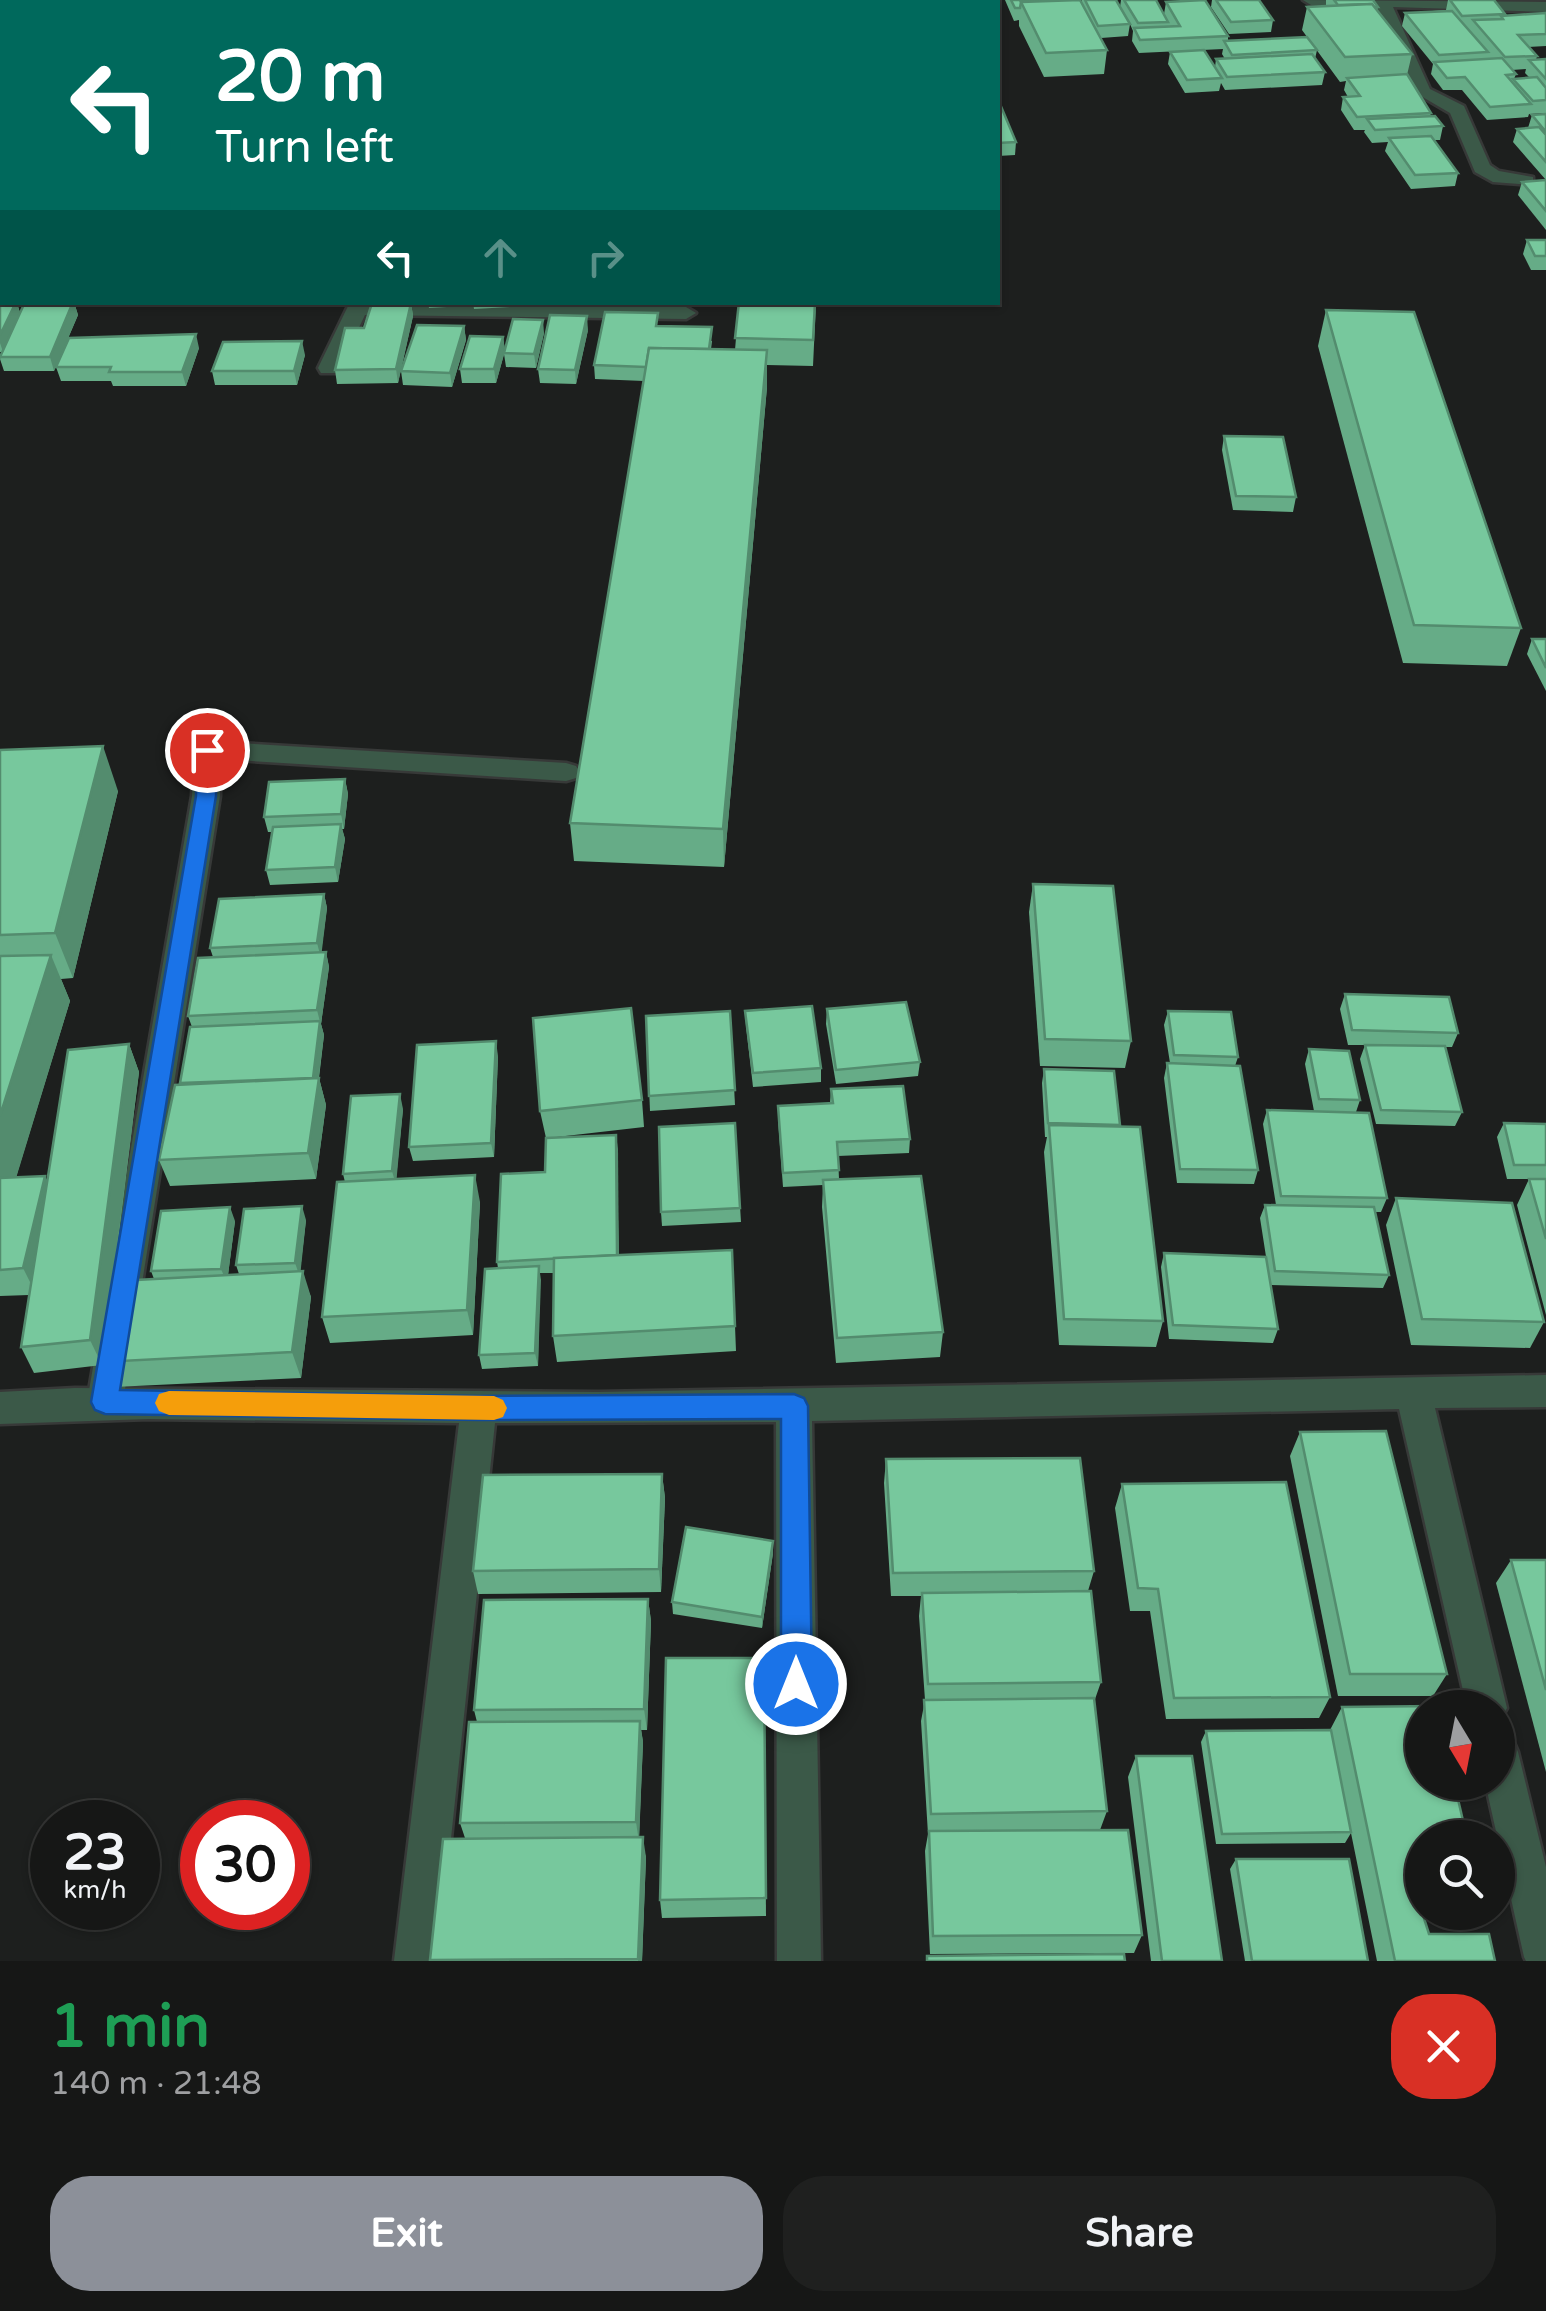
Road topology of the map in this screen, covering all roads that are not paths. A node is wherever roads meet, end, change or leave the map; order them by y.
1 (1311, 0) edge
2 (1382, 2) edge
3 (1504, 3) edge
4 (1546, 7) edge
5 (1526, 181) edge
6 (358, 306) edge
7 (686, 313) dead end
8 (328, 368) dead end
9 (566, 772) dead end
10 (1546, 1391) edge
11 (1412, 1392) junction
12 (105, 1402) junction
13 (794, 1406) junction
14 (0, 1408) edge
15 (479, 1408) junction
16 (1483, 1690) edge
17 (1509, 1800) edge
18 (1546, 1956) edge
19 (416, 1961) edge
20 (798, 1961) edge

1 - 2 street
2 - 3 street
2 - 5 street
3 - 4 street
6 - 7 street
6 - 8 street
9 - 12 street
10 - 11 street
11 - 13 street
11 - 16 street
12 - 14 street
12 - 15 street
13 - 15 street
13 - 20 street
15 - 19 street
17 - 18 street

